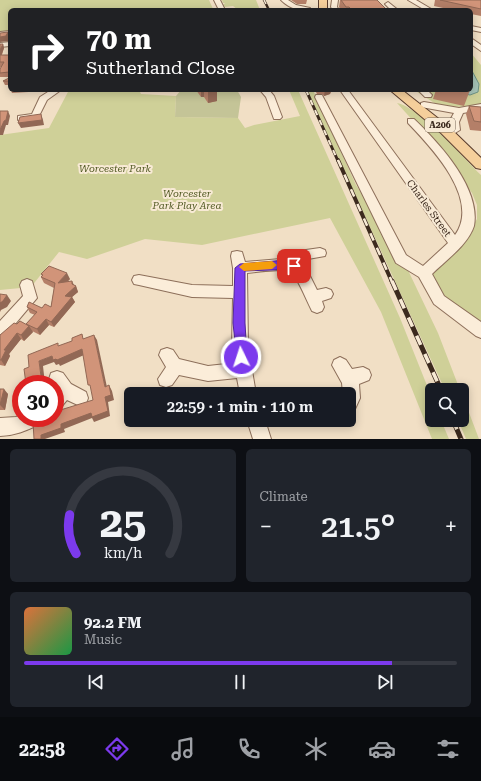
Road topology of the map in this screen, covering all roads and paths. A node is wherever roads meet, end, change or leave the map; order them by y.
1 (284, 0) edge
2 (411, 0) edge
3 (388, 4) dead end
4 (302, 8) edge
5 (393, 8) edge
6 (426, 8) edge
7 (473, 42) edge
8 (481, 49) edge
9 (54, 92) edge
10 (266, 92) edge
11 (345, 92) edge
12 (397, 92) edge
13 (410, 92) edge
14 (319, 97) dead end
15 (425, 97) edge
16 (481, 108) edge
17 (459, 111) junction
18 (277, 117) dead end
19 (21, 118) edge
20 (411, 121) dead end
21 (455, 130) junction
22 (481, 153) edge
23 (481, 165) edge
24 (455, 244) junction
25 (320, 253) dead end
26 (294, 266) junction
27 (424, 273) junction
28 (139, 280) dead end
29 (28, 286) dead end
30 (240, 292) junction
31 (319, 299) dead end
32 (0, 331) edge
33 (481, 331) edge
34 (169, 367) dead end
35 (242, 369) junction
36 (350, 372) dead end
37 (246, 387) edge
38 (351, 387) edge
39 (12, 426) edge
40 (0, 427) edge
41 (258, 427) edge
42 (262, 439) edge

1 - 4 street
2 - 6 street
3 - 5 street
7 - 8 street
9 - 19 street
10 - 18 street
11 - 24 street, Charles Street
12 - 23 main road, A206
13 - 15 main road, A206
14 - 27 street
15 - 17 street
15 - 21 main road, A206
16 - 17 street
17 - 21 street
20 - 24 street
21 - 22 main road, A206
24 - 27 street, Charles Street
25 - 26 street
26 - 30 street
26 - 31 street
27 - 33 street
28 - 30 street
29 - 32 street
30 - 35 street
34 - 35 street
35 - 37 street
36 - 38 street
39 - 40 street
41 - 42 street

